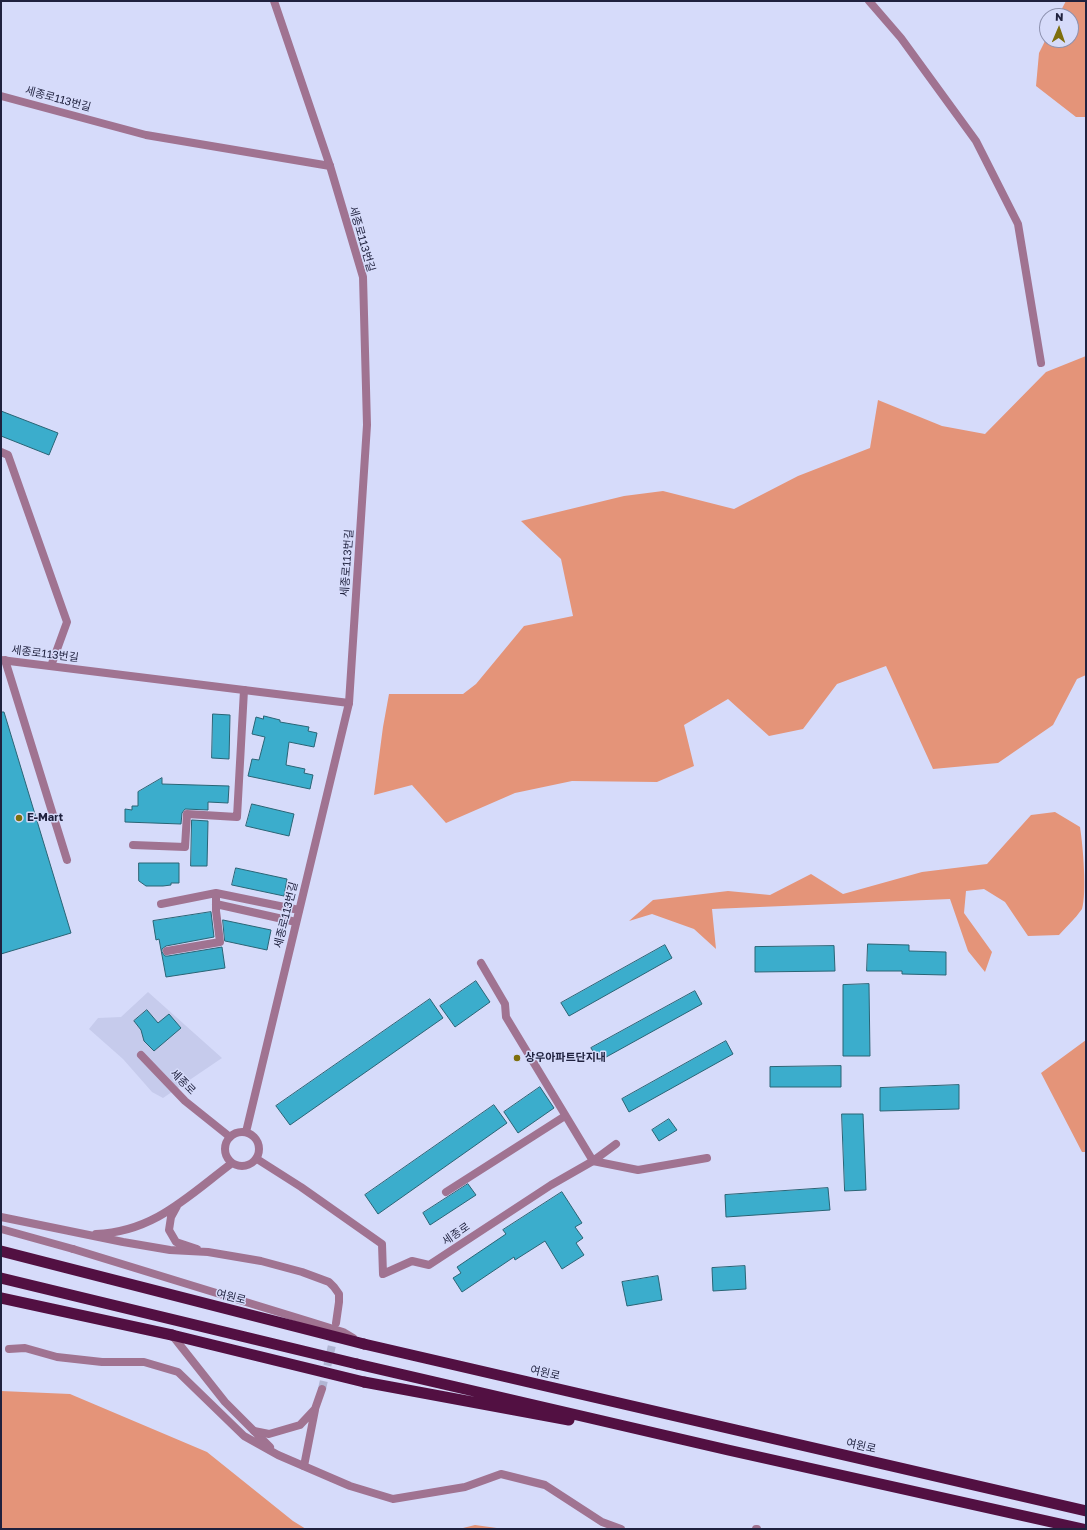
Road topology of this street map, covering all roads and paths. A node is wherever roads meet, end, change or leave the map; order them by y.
1 (274, 1) edge
2 (868, 1) edge
3 (1, 96) edge
4 (330, 166) junction
5 (1041, 363) dead end
6 (1, 452) edge
7 (3, 660) edge
8 (51, 666) junction
9 (244, 690) junction
10 (349, 703) junction
11 (133, 845) dead end
12 (67, 860) dead end
13 (216, 893) junction
14 (161, 904) dead end
15 (216, 904) junction
16 (299, 910) junction
17 (296, 922) junction
18 (167, 950) dead end
19 (481, 963) dead end
20 (141, 1055) dead end
21 (565, 1116) junction
22 (246, 1132) junction
23 (230, 1137) junction
24 (616, 1144) dead end
25 (707, 1158) dead end
26 (257, 1159) junction
27 (592, 1161) junction
28 (232, 1163) junction
29 (446, 1192) dead end
30 (177, 1205) junction
31 (1, 1217) edge
32 (1, 1229) edge
33 (81, 1234) junction
34 (1, 1251) edge
35 (208, 1252) junction
36 (1, 1278) edge
37 (1, 1298) edge
38 (336, 1323) tunnel mouth
39 (172, 1335) junction
40 (364, 1344) junction
41 (8, 1349) dead end
42 (322, 1390) tunnel mouth
43 (315, 1409) junction
44 (254, 1431) junction
45 (728, 1450) junction
46 (278, 1455) junction
47 (304, 1466) junction
48 (1086, 1511) edge
49 (621, 1529) edge
50 (1083, 1529) edge

1 - 4 street
2 - 5 street
3 - 4 street, 세종로113번길
4 - 10 street, 세종로113번길
6 - 8 street
7 - 8 street, 세종로113번길
7 - 12 street
8 - 9 street, 세종로113번길
9 - 10 street, 세종로113번길
9 - 11 street
10 - 16 street, 세종로113번길
13 - 14 street
13 - 15 street
13 - 16 street
15 - 17 street
15 - 18 street
16 - 17 street, 세종로113번길
17 - 22 street, 세종로113번길
19 - 21 street
20 - 23 street, 세종로
21 - 27 street
21 - 29 street
22 - 23 street
22 - 26 street
23 - 28 street
24 - 27 street
25 - 27 street
26 - 27 street, 세종로
26 - 28 street
28 - 30 street
30 - 33 street
30 - 35 street
31 - 33 street
32 - 40 street, bridge
33 - 35 street
34 - 40 highway, 여원로, bridge
35 - 38 street
36 - 45 highway, bridge
37 - 39 highway
39 - 44 street
39 - 45 highway, bridge
40 - 48 highway, 여원로
41 - 46 street
42 - 43 street
43 - 44 street
43 - 47 street
44 - 46 street
45 - 50 highway
46 - 47 street
47 - 49 street

